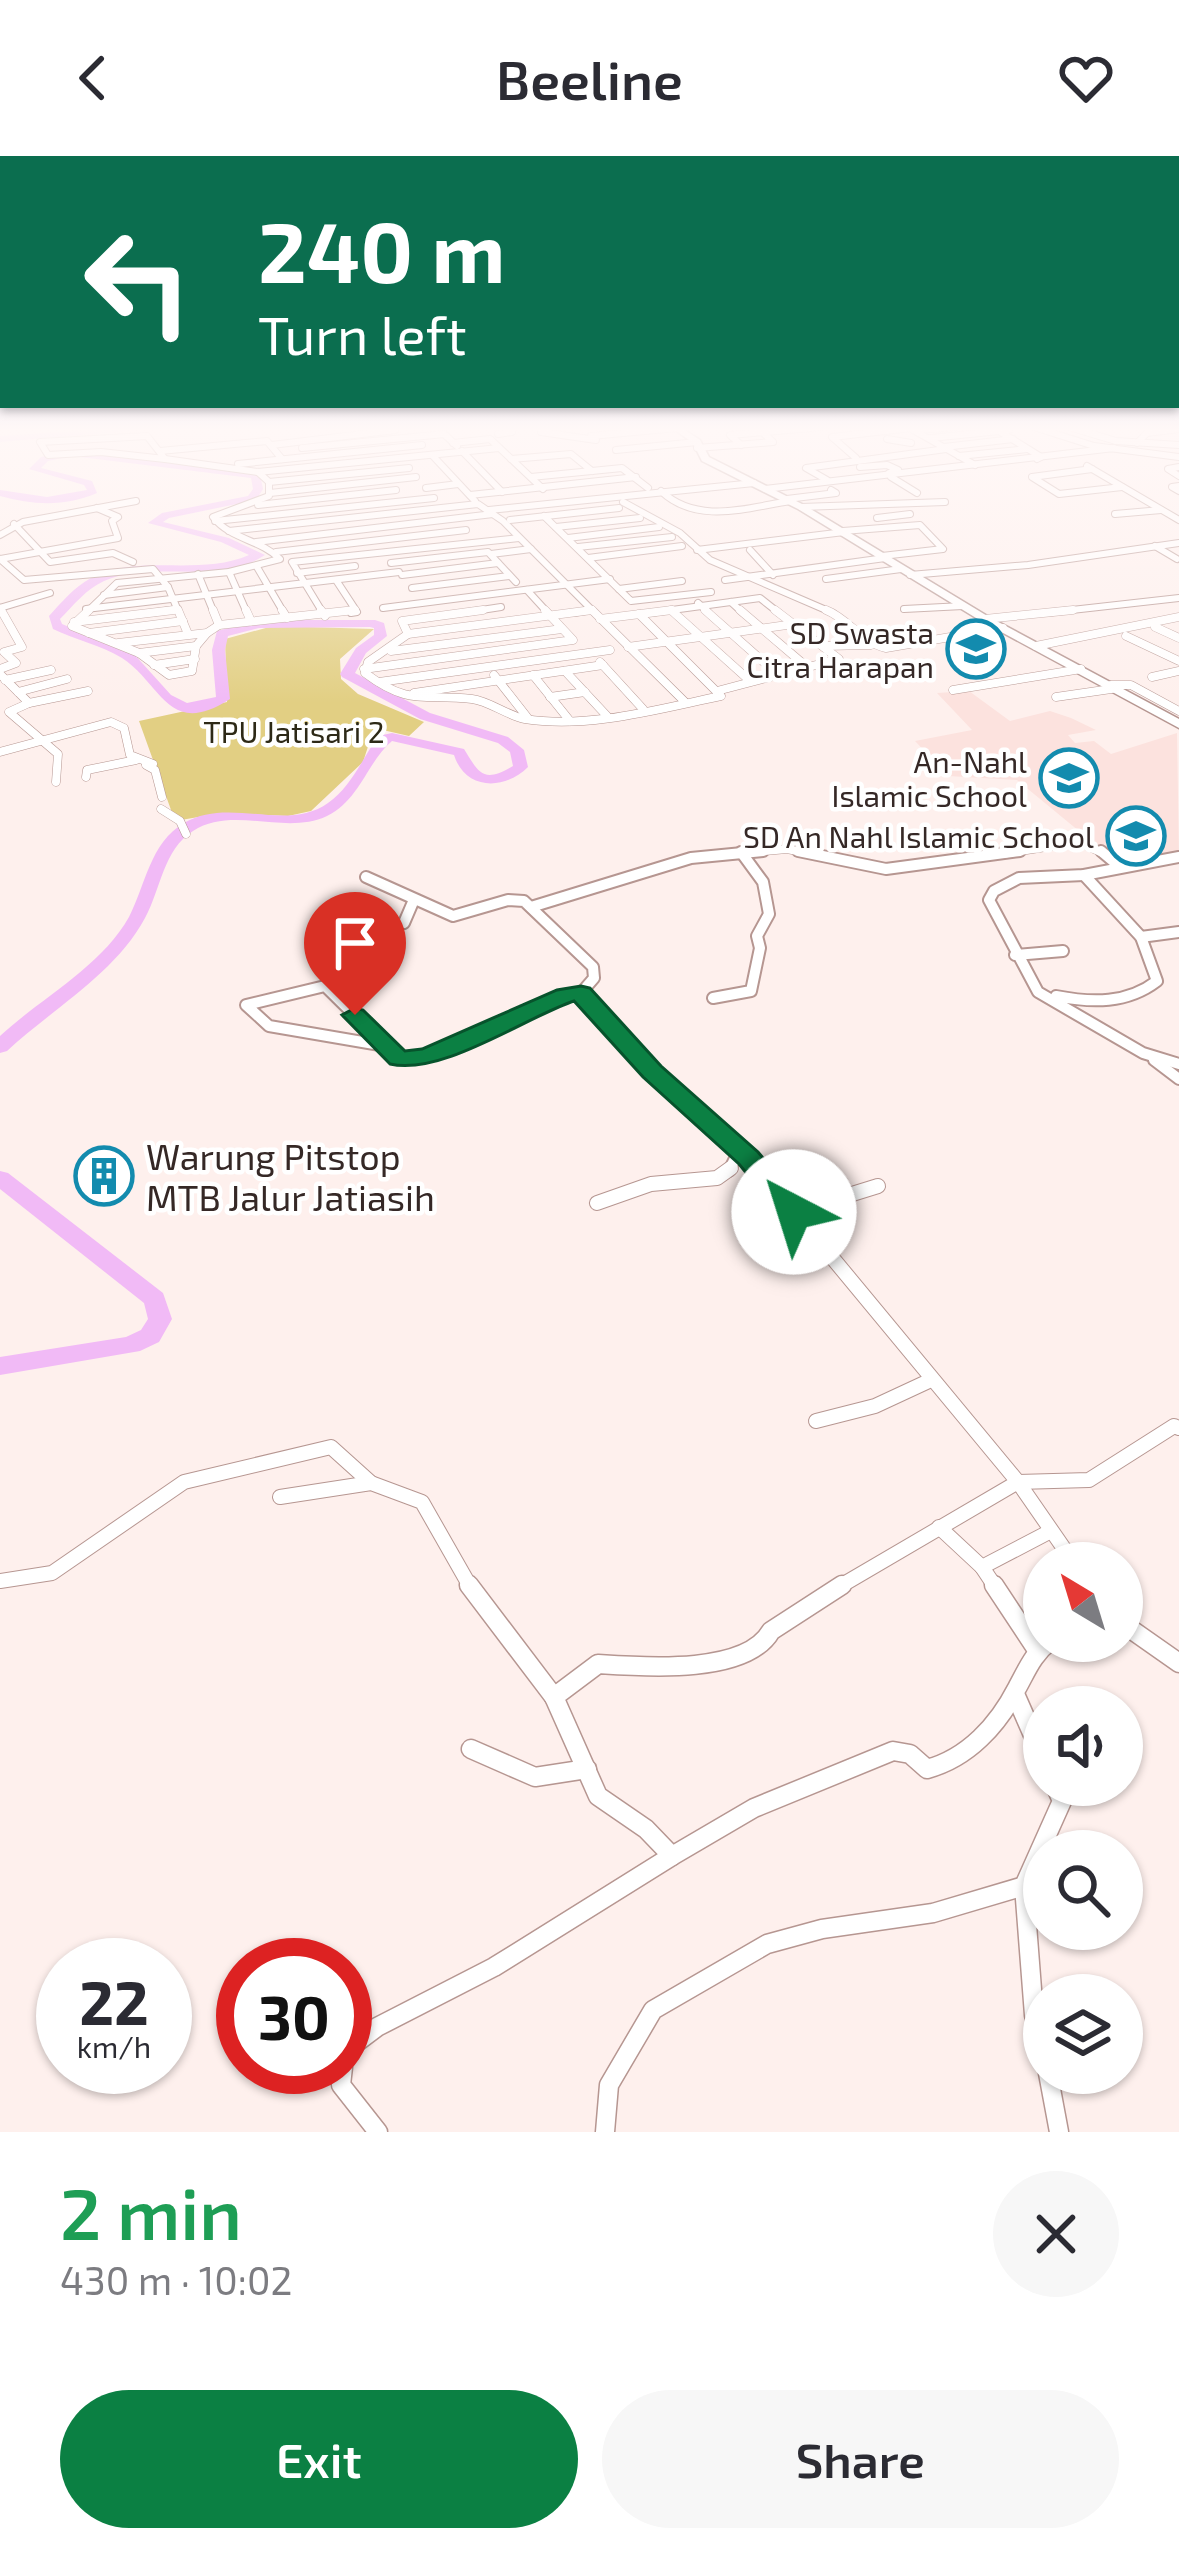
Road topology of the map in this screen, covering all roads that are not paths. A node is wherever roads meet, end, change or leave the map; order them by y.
1 (39, 519) edge
2 (116, 519) edge
3 (223, 519) edge
4 (332, 519) edge
5 (443, 519) edge
6 (455, 519) edge
7 (498, 519) edge
8 (519, 519) edge
9 (547, 519) edge
10 (629, 519) edge
11 (643, 519) edge
12 (652, 519) edge
13 (822, 519) edge
14 (215, 520) joint
15 (324, 520) junction
16 (510, 520) dead end
17 (14, 524) junction
18 (556, 527) junction
19 (659, 527) junction
20 (466, 530) junction
21 (222, 532) junction
22 (332, 532) junction
23 (844, 532) junction
24 (0, 535) edge
25 (673, 537) junction
26 (519, 538) junction
27 (568, 538) junction
28 (1177, 538) edge
29 (477, 541) junction
30 (250, 543) junction
31 (340, 543) junction
32 (1154, 545) junction
33 (578, 548) junction
34 (531, 550) junction
35 (750, 550) dead end
36 (38, 551) junction
37 (381, 551) junction
38 (695, 551) junction
39 (274, 552) junction
40 (490, 554) junction
41 (96, 555) junction
42 (348, 555) junction
43 (588, 558) junction
44 (883, 558) junction
45 (0, 559) edge
46 (1177, 559) edge
47 (133, 562) dead end
48 (392, 563) junction
49 (498, 563) junction
50 (356, 566) junction
51 (257, 567) junction
52 (111, 568) dead end
53 (229, 572) junction
54 (906, 572) junction
55 (297, 573) junction
56 (400, 573) junction
57 (198, 574) junction
58 (773, 575) junction
59 (364, 576) junction
60 (162, 577) junction
61 (753, 577) junction
62 (826, 578) dead end
63 (610, 579) junction
64 (336, 580) junction
65 (725, 580) dead end
66 (682, 581) dead end
67 (304, 584) junction
68 (567, 585) junction
69 (271, 587) junction
70 (412, 589) junction
71 (619, 589) junction
72 (527, 590) junction
73 (240, 591) junction
74 (50, 592) dead end
75 (711, 592) dead end
76 (490, 594) junction
77 (688, 594) junction
78 (206, 596) junction
79 (1179, 598) edge
80 (424, 602) junction
81 (731, 602) junction
82 (177, 604) junction
83 (700, 605) junction
84 (964, 606) junction
85 (0, 608) edge
86 (501, 608) junction
87 (86, 609) junction
88 (904, 609) dead end
89 (592, 610) junction
90 (671, 610) junction
91 (639, 614) junction
92 (325, 616) junction
93 (550, 616) junction
94 (286, 618) junction
95 (985, 619) junction
96 (1176, 619) edge
97 (600, 620) junction
98 (183, 621) junction
99 (250, 621) junction
100 (401, 621) junction
101 (513, 621) junction
102 (74, 622) junction
103 (795, 624) junction
104 (220, 625) junction
105 (456, 628) junction
106 (763, 628) junction
107 (1003, 628) junction
108 (1155, 628) dead end
109 (562, 629) junction
110 (87, 633) junction
111 (206, 633) junction
112 (730, 633) junction
113 (188, 634) junction
114 (408, 634) junction
115 (1126, 636) dead end
116 (700, 637) junction
117 (1179, 638) edge
118 (574, 640) junction
119 (467, 641) junction
120 (668, 641) junction
121 (116, 643) junction
122 (871, 645) junction
123 (196, 646) junction
124 (824, 646) junction
125 (1036, 646) junction
126 (628, 647) junction
127 (586, 650) junction
128 (610, 650) dead end
129 (385, 652) junction
130 (139, 653) junction
131 (477, 653) junction
132 (1179, 661) edge
133 (603, 665) junction
134 (487, 666) junction
135 (807, 667) junction
136 (364, 669) junction
137 (1081, 669) junction
138 (51, 670) dead end
139 (565, 671) junction
140 (1179, 671) edge
141 (776, 673) junction
142 (533, 675) junction
143 (1152, 677) dead end
144 (67, 680) dead end
145 (498, 680) junction
146 (5, 681) edge
147 (750, 681) junction
148 (377, 682) junction
149 (1115, 687) junction
150 (953, 690) dead end
151 (88, 691) dead end
152 (717, 691) junction
153 (585, 692) junction
154 (408, 694) junction
155 (550, 697) junction
156 (1056, 698) dead end
157 (686, 702) junction
158 (29, 703) junction
159 (1176, 706) edge
160 (1153, 709) junction
161 (644, 710) junction
162 (607, 716) junction
163 (527, 717) junction
164 (570, 721) junction
165 (1179, 724) edge
166 (40, 739) junction
167 (0, 752) edge
168 (138, 761) junction
169 (153, 764) dead end
170 (86, 778) dead end
171 (56, 782) dead end
172 (186, 833) dead end
173 (741, 852) junction
174 (1179, 857) edge
175 (1120, 867) junction
176 (1084, 874) junction
177 (366, 877) dead end
178 (413, 902) junction
179 (531, 907) junction
180 (404, 923) dead end
181 (1179, 932) edge
182 (1142, 937) junction
183 (1063, 951) dead end
184 (1015, 955) junction
185 (1038, 992) junction
186 (581, 993) junction
187 (713, 998) dead end
188 (380, 1045) junction
189 (1143, 1053) junction
190 (1179, 1064) edge
191 (1179, 1079) edge
192 (740, 1150) junction
193 (878, 1186) dead end
194 (597, 1203) dead end
195 (794, 1212) junction
196 (931, 1380) junction
197 (816, 1420) dead end
198 (1179, 1428) edge
199 (1018, 1482) junction
200 (371, 1483) junction
201 (280, 1498) dead end
202 (939, 1527) junction
203 (1049, 1532) junction
204 (1057, 1542) edge
205 (982, 1567) junction
206 (0, 1581) edge
207 (1023, 1619) edge
208 (1143, 1638) edge
209 (1034, 1662) edge
210 (1179, 1664) edge
211 (1015, 1694) junction
212 (554, 1697) junction
213 (1023, 1712) edge
214 (471, 1748) dead end
215 (586, 1768) junction
216 (672, 1856) junction
217 (1023, 1886) edge
218 (372, 2031) edge
219 (348, 2094) edge
220 (1053, 2094) edge
221 (378, 2132) edge
222 (605, 2132) edge
223 (1059, 2132) edge

1 - 17 street
2 - 36 street
3 - 14 street
4 - 15 street
5 - 22 street
6 - 20 street
7 - 26 street
8 - 16 street
9 - 18 street
10 - 18 street
11 - 19 street
12 - 38 street
13 - 23 main road
14 - 21 street
15 - 21 street
15 - 22 street
17 - 24 street
17 - 36 street
18 - 27 street
19 - 25 street
19 - 27 street
20 - 29 street
20 - 31 street
21 - 30 street
22 - 30 street
22 - 31 street
23 - 38 street
23 - 44 main road
23 - 44 street
25 - 33 street
25 - 43 street
26 - 29 street
26 - 34 street
27 - 33 street
28 - 32 street
29 - 37 street
30 - 39 street
31 - 39 street
31 - 42 street
32 - 46 street
32 - 54 street
33 - 43 street
34 - 40 street
34 - 68 street
35 - 58 street
36 - 41 street
36 - 45 street
37 - 42 street
37 - 48 street
38 - 61 street
39 - 51 street
40 - 48 street
40 - 49 street
41 - 47 street
41 - 52 street
42 - 50 street
42 - 55 street
43 - 63 street
44 - 54 main road
44 - 58 street
45 - 60 street
48 - 56 street
49 - 56 street
49 - 70 street
50 - 55 street
50 - 59 street
51 - 53 street
51 - 69 street
53 - 57 street
53 - 73 street
54 - 62 street
54 - 84 main road
55 - 67 street
56 - 59 street
56 - 70 street
57 - 60 street
57 - 78 street
58 - 61 street
59 - 64 street
60 - 82 street
60 - 87 street
61 - 65 street
61 - 122 street
63 - 68 street
63 - 71 street
64 - 67 street
64 - 92 street
66 - 71 street
67 - 69 street
67 - 92 street
68 - 72 street
68 - 89 street
69 - 73 street
69 - 94 street
70 - 80 street
71 - 77 street
72 - 76 street
72 - 93 street
73 - 78 street
73 - 99 street
74 - 85 street
75 - 77 street
76 - 80 street
76 - 86 street
77 - 83 street
78 - 82 street
78 - 104 street
79 - 95 street
80 - 100 street
81 - 83 street
81 - 103 street
81 - 106 street
82 - 87 street
82 - 98 street
82 - 102 street
83 - 90 street
83 - 112 street
84 - 88 street
84 - 95 main road
85 - 146 street
86 - 100 street
86 - 101 street
87 - 102 street
89 - 93 street
89 - 97 street
90 - 91 street
90 - 116 street
91 - 97 street
91 - 120 street
92 - 94 street
93 - 101 street
93 - 109 street
94 - 99 street
95 - 107 main road
96 - 125 street
97 - 126 street
98 - 110 street
98 - 113 street
99 - 104 street
100 - 114 street
101 - 105 street
102 - 110 street
103 - 106 street
103 - 124 street
104 - 111 street
105 - 114 street
105 - 119 street
106 - 112 street
106 - 135 street
107 - 122 street
107 - 125 main road
108 - 117 street
109 - 118 street
109 - 119 street
110 - 121 street
111 - 113 street
111 - 123 street
112 - 116 street
112 - 141 street
113 - 121 street
114 - 129 street
115 - 132 street
116 - 120 street
116 - 147 street
118 - 127 street
118 - 131 street
119 - 129 street
119 - 131 street
120 - 126 street
120 - 152 street
121 - 130 street
122 - 124 street
123 - 130 street
123 - 130 street
124 - 135 street
125 - 137 main road
126 - 157 street
127 - 128 street
127 - 133 street
127 - 134 street
129 - 136 street
131 - 134 street
131 - 136 street
133 - 139 street
133 - 161 street
134 - 145 street
134 - 148 street
135 - 141 street
136 - 148 street
137 - 149 main road
137 - 150 street
138 - 146 street
139 - 142 street
139 - 153 street
140 - 143 street
141 - 147 street
142 - 145 street
142 - 155 street
144 - 146 street
145 - 154 street
145 - 163 street
146 - 158 street
147 - 152 street
148 - 154 street
149 - 156 street
149 - 159 street
149 - 160 main road
151 - 158 street
152 - 157 street
153 - 155 street
153 - 162 street
154 - 163 street
155 - 164 street
157 - 161 street
158 - 166 street
159 - 160 street
160 - 165 main road
161 - 162 street
162 - 164 street
163 - 164 street
166 - 167 street
166 - 168 street
166 - 171 street
168 - 169 street
168 - 170 street
168 - 172 street
173 - 175 street
173 - 179 street
173 - 187 street
174 - 175 street
175 - 176 street
176 - 182 street
176 - 184 street
177 - 178 street
178 - 179 street
178 - 180 street
179 - 186 street
181 - 182 street
182 - 185 street
183 - 184 street
184 - 185 street
185 - 189 street
186 - 188 street
186 - 192 street
188 - 188 street
189 - 190 street
189 - 191 street
192 - 194 street
192 - 195 street
193 - 195 street
195 - 196 street
196 - 197 street
196 - 199 street
198 - 199 street
199 - 202 street
199 - 203 street
200 - 201 street
200 - 206 street
200 - 212 street
202 - 205 street
202 - 212 street
203 - 204 street
203 - 205 street
205 - 207 street
208 - 210 street
209 - 211 street
211 - 213 street
211 - 216 street
212 - 215 street
214 - 215 street
215 - 216 street
216 - 218 street
217 - 222 street
219 - 221 street
220 - 223 street

